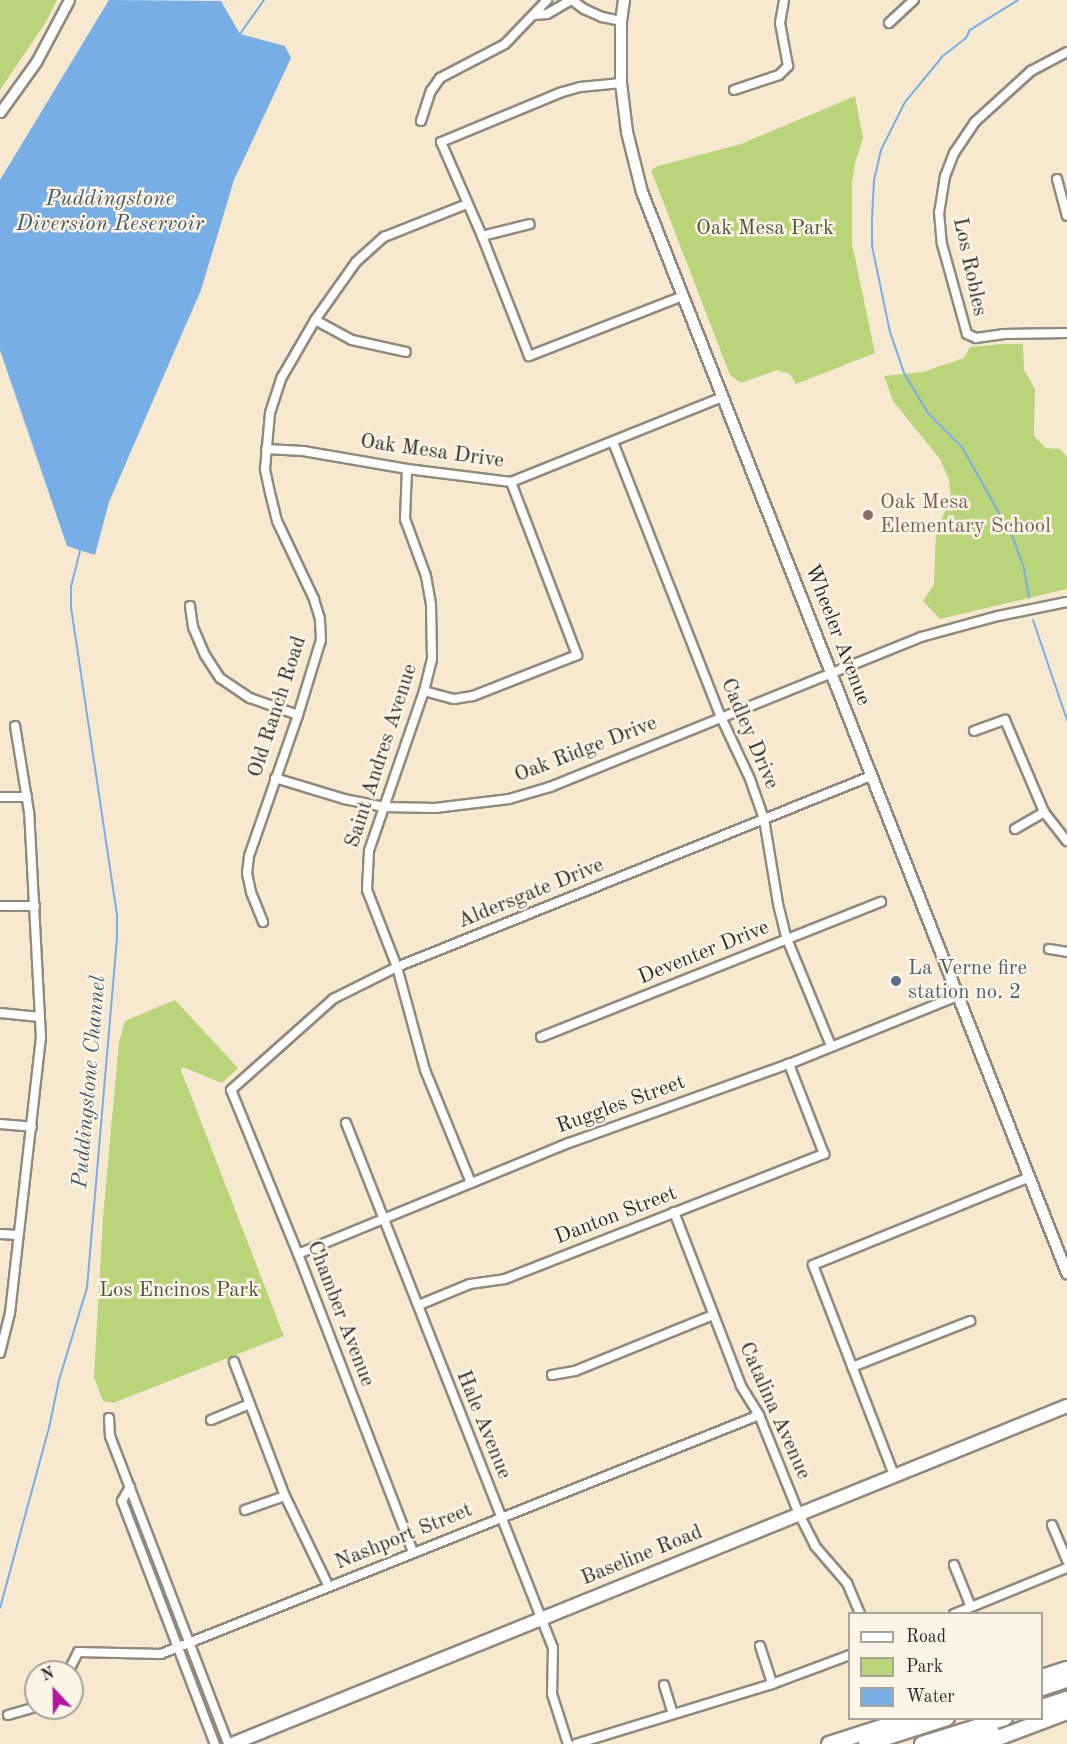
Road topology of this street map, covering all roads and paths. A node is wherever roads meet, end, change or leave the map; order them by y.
1 (69, 0) edge
2 (547, 0) edge
3 (572, 0) edge
4 (624, 0) edge
5 (784, 0) edge
6 (914, 0) edge
7 (535, 15) junction
8 (621, 21) junction
9 (890, 23) dead end
10 (1067, 52) edge
11 (621, 83) junction
12 (734, 90) dead end
13 (0, 112) edge
14 (420, 121) dead end
15 (1057, 179) dead end
16 (467, 204) junction
17 (1067, 216) edge
18 (530, 224) dead end
19 (482, 236) junction
20 (683, 296) junction
21 (315, 320) junction
22 (1067, 333) edge
23 (406, 352) dead end
24 (722, 398) junction
25 (613, 442) junction
26 (266, 449) junction
27 (407, 469) junction
28 (511, 482) junction
29 (1067, 602) edge
30 (190, 606) dead end
31 (830, 672) junction
32 (424, 691) junction
33 (298, 715) junction
34 (721, 717) junction
35 (15, 726) dead end
36 (974, 730) dead end
37 (871, 776) junction
38 (275, 778) junction
39 (0, 797) edge
40 (27, 797) junction
41 (384, 807) junction
42 (1044, 812) junction
43 (764, 819) junction
44 (1015, 829) dead end
45 (1067, 841) edge
46 (881, 902) dead end
47 (0, 906) edge
48 (35, 906) junction
49 (263, 922) dead end
50 (787, 939) junction
51 (1049, 950) dead end
52 (1067, 952) edge
53 (397, 967) junction
54 (957, 996) junction
55 (0, 1013) edge
56 (40, 1017) junction
57 (541, 1037) dead end
58 (831, 1046) junction
59 (789, 1064) junction
60 (231, 1090) joint
61 (346, 1123) dead end
62 (0, 1124) edge
63 (32, 1127) junction
64 (1030, 1178) junction
65 (471, 1183) junction
66 (674, 1212) junction
67 (384, 1219) junction
68 (0, 1234) edge
69 (18, 1235) junction
70 (298, 1254) junction
71 (1067, 1273) edge
72 (419, 1305) junction
73 (713, 1316) junction
74 (970, 1321) dead end
75 (0, 1353) edge
76 (234, 1362) dead end
77 (852, 1367) junction
78 (552, 1376) dead end
79 (250, 1404) junction
80 (1067, 1406) edge
81 (759, 1414) junction
82 (110, 1418) dead end
83 (212, 1420) dead end
84 (894, 1476) junction
85 (130, 1487) junction
86 (285, 1496) junction
87 (245, 1510) dead end
88 (799, 1514) junction
89 (500, 1517) junction
90 (1052, 1525) dead end
91 (413, 1552) junction
92 (1067, 1561) edge
93 (954, 1565) dead end
94 (1067, 1568) edge
95 (328, 1587) junction
96 (971, 1606) junction
97 (859, 1612) edge
98 (958, 1612) edge
99 (541, 1618) junction
100 (189, 1643) junction
101 (760, 1646) dead end
102 (177, 1647) junction
103 (848, 1654) edge
104 (74, 1660) edge
105 (1067, 1669) edge
106 (1043, 1676) edge
107 (1067, 1680) edge
108 (772, 1684) junction
109 (664, 1685) dead end
110 (1043, 1687) edge
111 (1067, 1699) edge
112 (1043, 1706) edge
113 (24, 1710) edge
114 (1067, 1711) edge
115 (673, 1714) junction
116 (8, 1715) dead end
117 (1043, 1717) edge
118 (907, 1720) edge
119 (944, 1720) edge
120 (1002, 1720) edge
121 (1033, 1720) edge
122 (214, 1744) edge
123 (230, 1744) edge
124 (568, 1744) edge
125 (576, 1744) edge
126 (829, 1744) edge
127 (866, 1744) edge
128 (922, 1744) edge
129 (954, 1744) edge
130 (982, 1744) edge

1 - 13 street
2 - 7 street
3 - 7 street
3 - 8 street
4 - 8 main road, Wheeler Avenue
5 - 12 street
6 - 9 street
7 - 14 street
8 - 11 main road, Wheeler Avenue
10 - 22 street, Los Robles
11 - 16 street
11 - 20 main road, Wheeler Avenue
15 - 17 street
16 - 19 street
16 - 21 street, Old Ranch Road
18 - 19 street
19 - 20 street
20 - 24 main road, Wheeler Avenue
21 - 23 street
21 - 26 street, Old Ranch Road
24 - 25 street, Oak Mesa Drive
24 - 31 main road, Wheeler Avenue
25 - 28 street, Oak Mesa Drive
25 - 34 street, Cadley Drive
26 - 27 street, Oak Mesa Drive
26 - 33 street, Old Ranch Road
27 - 28 street, Oak Mesa Drive
27 - 32 street, Saint Andres Avenue
28 - 32 street
29 - 31 street, Oak Ridge Drive
30 - 33 street
31 - 34 street, Oak Ridge Drive
31 - 37 main road, Wheeler Avenue
32 - 41 street, Saint Andres Avenue
33 - 38 street, Old Ranch Road
34 - 41 street, Oak Ridge Drive
34 - 43 street, Cadley Drive
35 - 40 street
36 - 42 street
37 - 43 street, Aldersgate Drive
37 - 54 main road, Wheeler Avenue
38 - 41 street, Oak Ridge Drive
38 - 49 street, Old Ranch Road
39 - 40 street
40 - 48 street
41 - 53 street, Saint Andres Avenue
42 - 44 street
42 - 45 street
43 - 50 street, Cadley Drive
43 - 53 street, Aldersgate Drive
46 - 50 street, Deventer Drive
47 - 48 street
48 - 56 street
50 - 57 street, Deventer Drive
50 - 58 street, Cadley Drive
51 - 52 street
53 - 60 street, Aldersgate Drive
53 - 65 street, Saint Andres Avenue
54 - 58 street, Ruggles Street
54 - 64 main road, Wheeler Avenue
55 - 56 street
56 - 63 street
58 - 59 street, Ruggles Street
59 - 65 street, Ruggles Street
59 - 66 street, Danton Street
60 - 70 street, Chamber Avenue
61 - 67 street, Hale Avenue
62 - 63 street
63 - 69 street
64 - 71 main road, Wheeler Avenue
64 - 77 street
65 - 67 street, Ruggles Street
66 - 72 street, Danton Street
66 - 73 street, Catalina Avenue
67 - 70 street, Ruggles Street
67 - 72 street, Hale Avenue
68 - 69 street
69 - 75 street
70 - 91 street, Chamber Avenue
72 - 89 street, Hale Avenue
73 - 78 street
73 - 81 street, Catalina Avenue
74 - 77 street
76 - 79 street
77 - 84 street
79 - 83 street
79 - 86 street
80 - 84 main road, Baseline Road
81 - 88 street, Catalina Avenue
81 - 89 street, Nashport Street
82 - 85 street
84 - 88 main road, Baseline Road
85 - 100 street
85 - 102 street
86 - 87 street
86 - 95 street
88 - 97 street, Catalina Avenue
88 - 99 main road, Baseline Road
89 - 91 street, Nashport Street
89 - 99 street, Hale Avenue
90 - 92 street
91 - 95 street, Nashport Street
93 - 96 street
94 - 96 street
95 - 100 street, Nashport Street
96 - 98 street
99 - 123 main road, Baseline Road
99 - 124 street, Hale Avenue
100 - 102 street, Nashport Street
100 - 123 street
101 - 108 street
102 - 104 street, Nashport Street
102 - 122 street
103 - 108 street
105 - 106 highway
107 - 110 highway
108 - 115 street
109 - 115 street
111 - 112 highway
113 - 116 street
114 - 117 highway
114 - 130 highway
115 - 125 street
118 - 126 highway
119 - 127 highway
120 - 128 highway
121 - 129 highway

